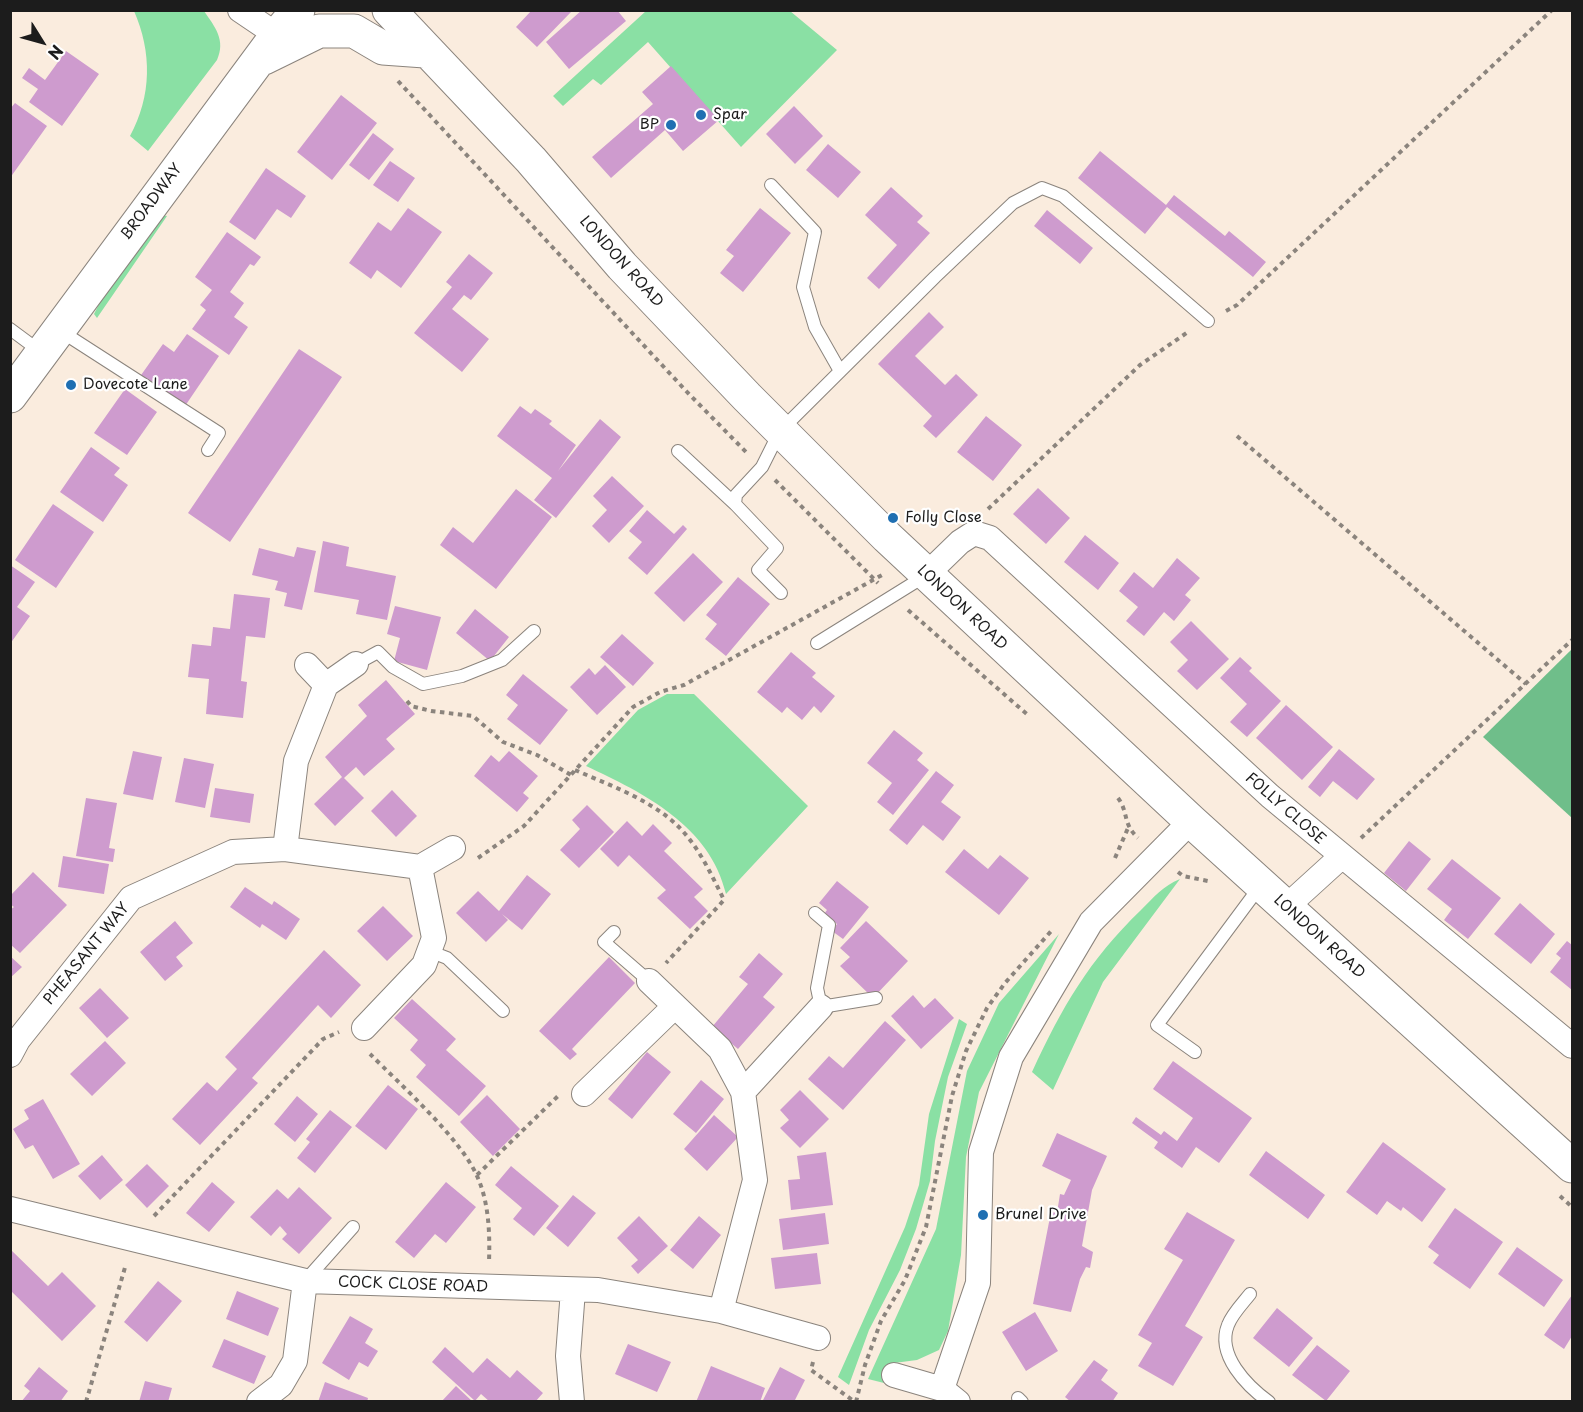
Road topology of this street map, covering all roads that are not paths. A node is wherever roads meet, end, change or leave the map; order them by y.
1 (240, 10) edge
2 (298, 10) edge
3 (389, 10) edge
4 (277, 35) junction
5 (425, 51) junction
6 (257, 62) junction
7 (771, 186) dead end
8 (1208, 321) road end
9 (10, 329) edge
10 (50, 341) junction
11 (840, 371) junction
12 (10, 396) edge
13 (780, 431) junction
14 (208, 450) dead end
15 (678, 451) dead end
16 (735, 504) junction
17 (918, 567) junction
18 (781, 593) dead end
19 (534, 631) dead end
20 (817, 643) dead end
21 (307, 664) dead end
22 (356, 664) joint
23 (326, 685) junction
24 (1191, 820) junction
25 (453, 848) road end
26 (285, 849) junction
27 (1341, 857) junction
28 (420, 867) junction
29 (1262, 884) junction
30 (1286, 907) junction
31 (815, 913) dead end
32 (614, 932) dead end
33 (429, 951) junction
34 (649, 981) joint
35 (876, 998) dead end
36 (674, 1007) junction
37 (820, 1007) junction
38 (503, 1011) dead end
39 (364, 1028) road end
40 (1572, 1046) edge
41 (1195, 1052) dead end
42 (10, 1055) edge
43 (743, 1092) junction
44 (585, 1094) road end
45 (1572, 1166) edge
46 (10, 1209) edge
47 (353, 1227) dead end
48 (305, 1281) junction
49 (573, 1290) junction
50 (1250, 1294) dead end
51 (721, 1311) junction
52 (818, 1338) road end
53 (894, 1375) dead end
54 (950, 1395) edge
55 (267, 1399) edge
56 (572, 1401) edge
57 (1269, 1401) edge

1 - 4 street
2 - 4 main road, BROADWAY
3 - 5 main road, LONDON ROAD
4 - 6 main road, BROADWAY
5 - 6 main road
5 - 13 main road, LONDON ROAD
6 - 10 main road, BROADWAY
7 - 11 lane
8 - 11 lane
9 - 10 lane
10 - 12 main road, BROADWAY
10 - 14 lane
11 - 13 lane
13 - 16 lane
13 - 17 main road, LONDON ROAD
15 - 16 lane
16 - 18 lane
17 - 20 lane
17 - 24 main road, LONDON ROAD
17 - 27 street, FOLLY CLOSE
19 - 22 lane
21 - 23 street
22 - 23 street
23 - 26 street
24 - 29 main road, LONDON ROAD
24 - 54 street
25 - 28 street
26 - 28 street, PHEASANT WAY
26 - 42 street, PHEASANT WAY
27 - 30 street
27 - 40 street, FOLLY CLOSE
28 - 33 street
29 - 30 main road, LONDON ROAD
29 - 41 lane
30 - 45 main road, LONDON ROAD
31 - 37 lane
32 - 34 lane
33 - 38 lane
33 - 39 street
34 - 36 street
35 - 37 lane
36 - 43 street
36 - 44 street
37 - 43 street
43 - 51 street
46 - 48 street, COCK CLOSE ROAD
47 - 48 lane
48 - 49 street, COCK CLOSE ROAD
48 - 55 street
49 - 51 street, COCK CLOSE ROAD
49 - 56 street
50 - 57 lane
51 - 52 street, COCK CLOSE ROAD
53 - 54 street

